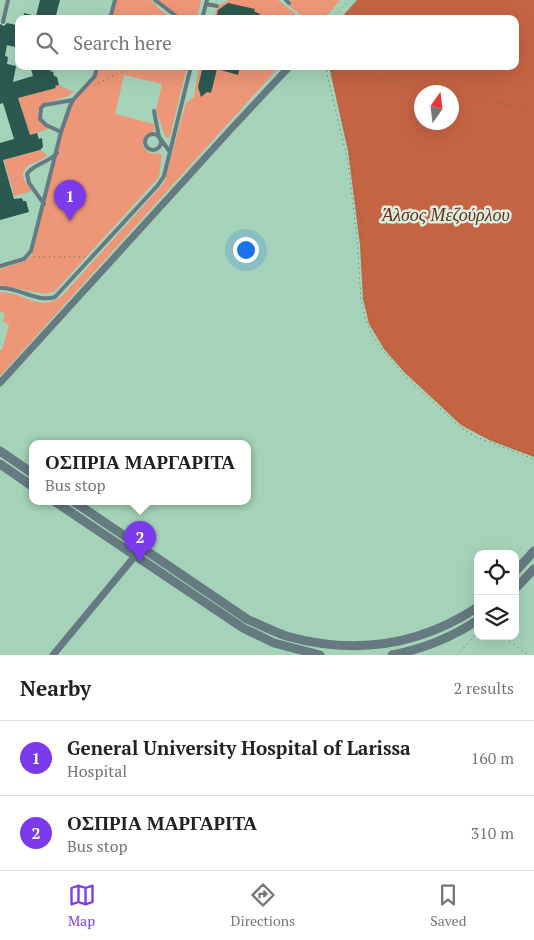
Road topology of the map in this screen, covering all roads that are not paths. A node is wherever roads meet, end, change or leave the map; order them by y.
1 (8, 0) edge
2 (115, 0) edge
3 (156, 0) edge
4 (207, 2) edge
5 (218, 6) dead end
6 (111, 15) edge
7 (175, 15) edge
8 (203, 15) edge
9 (2, 22) dead end
10 (96, 70) edge
11 (190, 70) edge
12 (286, 70) edge
13 (73, 100) junction
14 (154, 111) dead end
15 (61, 132) junction
16 (159, 137) junction
17 (57, 152) junction
18 (170, 152) junction
19 (44, 204) junction
20 (0, 266) edge
21 (0, 288) edge
22 (0, 384) edge
23 (0, 451) edge
24 (0, 464) edge
25 (29, 471) edge
26 (29, 484) edge
27 (60, 505) edge
28 (79, 505) edge
29 (534, 551) edge
30 (135, 556) junction
31 (519, 568) edge
32 (534, 568) edge
33 (519, 584) edge
34 (474, 610) edge
35 (474, 622) edge
36 (53, 655) edge
37 (320, 655) edge
38 (392, 655) edge

1 - 9 lane
2 - 6 lane
3 - 7 lane
4 - 5 lane
4 - 8 lane
10 - 13 lane
11 - 18 lane
12 - 22 street
13 - 15 lane
13 - 15 lane
14 - 16 lane
15 - 17 lane
16 - 16 lane
16 - 18 lane
17 - 19 lane
17 - 19 lane
18 - 21 lane
19 - 20 lane
23 - 25 street
24 - 26 street
27 - 30 street
28 - 34 street
29 - 31 street
30 - 36 street
30 - 37 street
32 - 33 street
35 - 38 street

